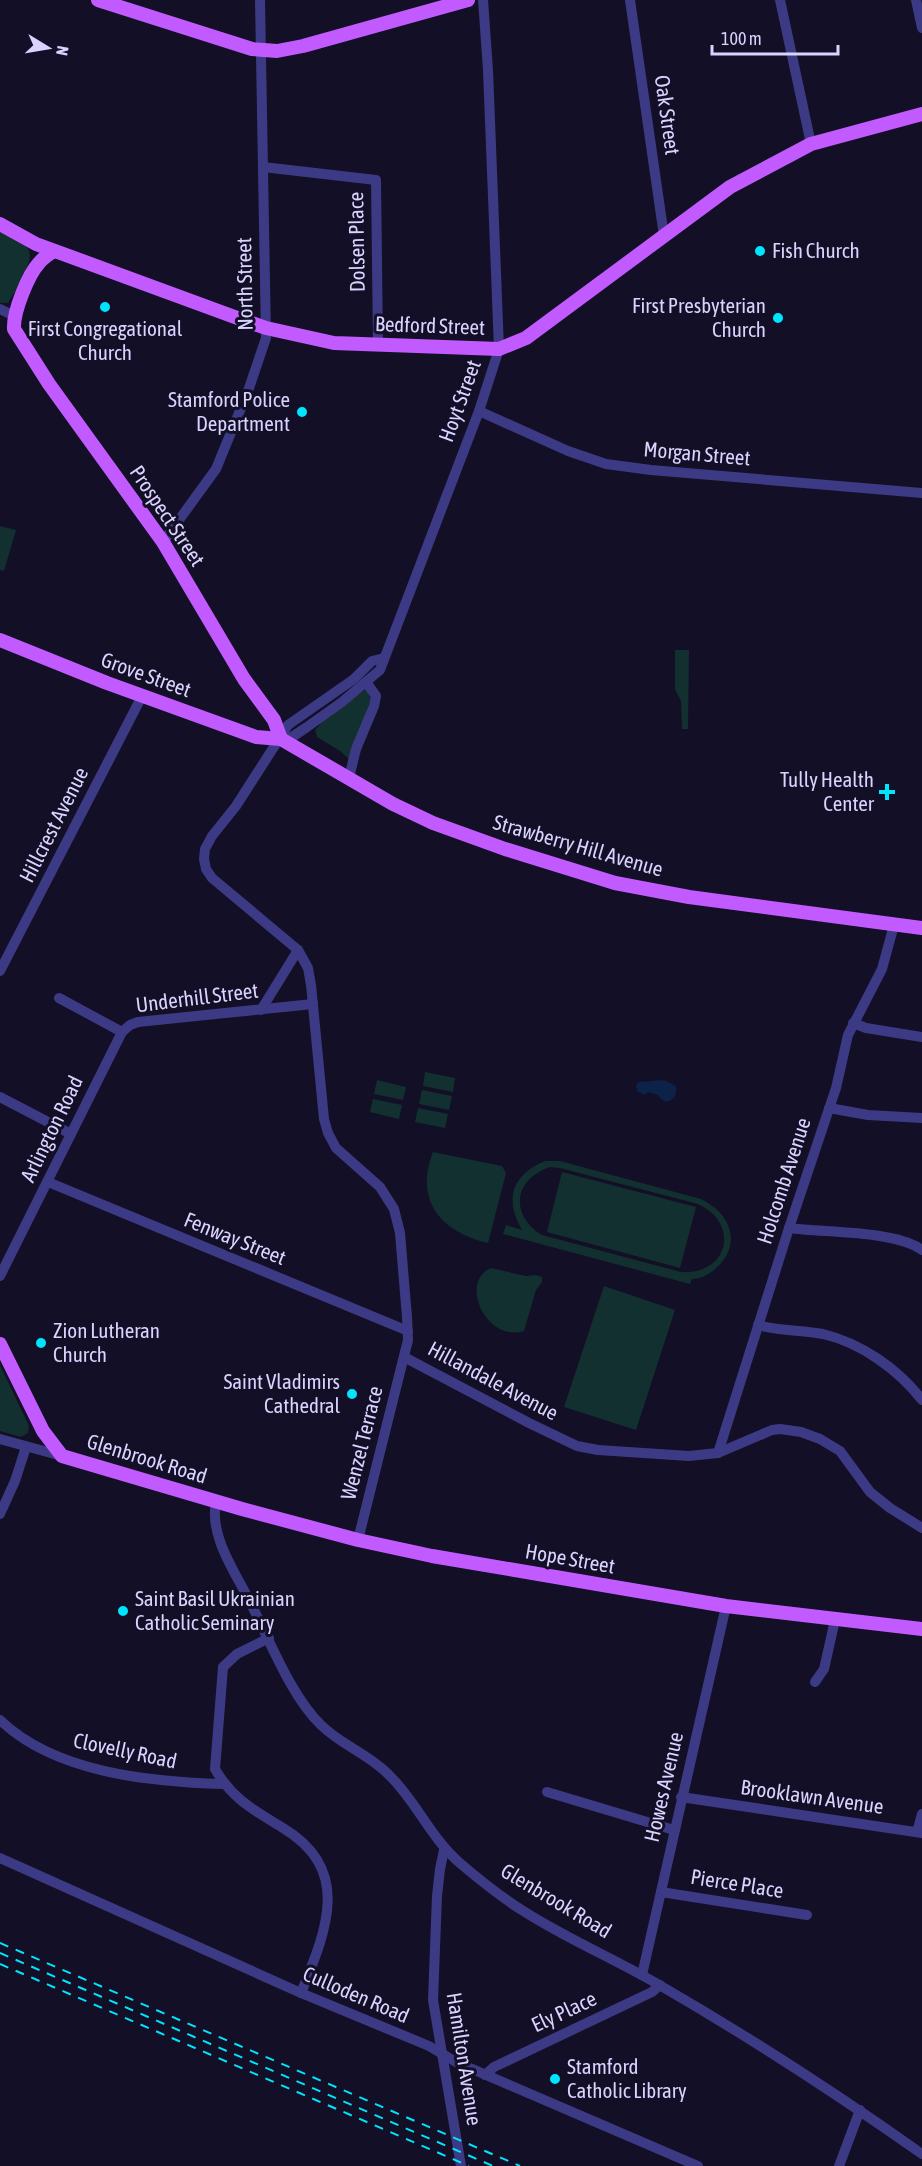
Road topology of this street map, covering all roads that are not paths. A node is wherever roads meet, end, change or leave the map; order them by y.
1 (98, 0) edge
2 (260, 0) edge
3 (468, 0) edge
4 (483, 0) edge
5 (630, 0) edge
6 (780, 0) edge
7 (916, 0) edge
8 (922, 28) edge
9 (261, 50) junction
10 (922, 114) edge
11 (811, 144) junction
12 (263, 167) junction
13 (0, 224) edge
14 (664, 236) junction
15 (36, 244) junction
16 (54, 251) junction
17 (38, 264) junction
18 (0, 309) edge
19 (14, 318) junction
20 (266, 328) junction
21 (378, 345) junction
22 (499, 349) junction
23 (479, 411) junction
24 (922, 493) edge
25 (163, 542) junction
26 (0, 640) edge
27 (384, 658) junction
28 (366, 682) junction
29 (142, 696) junction
30 (281, 739) junction
31 (349, 778) junction
32 (894, 924) junction
33 (922, 928) edge
34 (298, 950) junction
35 (0, 971) edge
36 (59, 998) dead end
37 (313, 1004) junction
38 (261, 1010) junction
39 (853, 1023) junction
40 (122, 1032) junction
41 (922, 1037) edge
42 (0, 1097) edge
43 (829, 1108) junction
44 (922, 1118) edge
45 (71, 1134) junction
46 (48, 1182) junction
47 (789, 1228) junction
48 (922, 1250) edge
49 (0, 1276) edge
50 (758, 1325) junction
51 (408, 1331) junction
52 (0, 1344) edge
53 (404, 1357) junction
54 (922, 1400) edge
55 (0, 1439) edge
56 (26, 1447) junction
57 (718, 1453) junction
58 (62, 1456) junction
59 (216, 1502) junction
60 (0, 1514) edge
61 (922, 1528) edge
62 (358, 1540) junction
63 (726, 1606) junction
64 (834, 1620) junction
65 (922, 1629) edge
66 (269, 1638) junction
67 (815, 1682) dead end
68 (0, 1720) edge
69 (223, 1784) junction
70 (547, 1792) dead end
71 (681, 1797) junction
72 (922, 1814) edge
73 (674, 1830) junction
74 (920, 1833) edge
75 (444, 1850) junction
76 (0, 1857) edge
77 (661, 1892) junction
78 (807, 1915) dead end
79 (642, 1975) junction
80 (660, 1985) junction
81 (301, 1993) junction
82 (441, 2054) junction
83 (485, 2075) junction
84 (860, 2109) junction
85 (922, 2154) edge
86 (461, 2166) edge
87 (698, 2166) edge
88 (839, 2166) edge

1 - 9 main road
2 - 9 street, North Street
3 - 9 main road
4 - 22 street, Hoyt Street
5 - 14 street, Oak Street
6 - 11 street
7 - 8 street
9 - 12 street, North Street
10 - 11 main road, Bedford Street
11 - 14 main road, Bedford Street
12 - 20 street, North Street
12 - 21 street, Dolsen Place
13 - 15 main road, Bedford Street
14 - 22 main road, Bedford Street
15 - 16 main road, Bedford Street
15 - 17 main road
16 - 17 main road
16 - 20 main road, Bedford Street
17 - 19 main road
18 - 19 street
19 - 25 main road, Prospect Street
20 - 21 main road, Bedford Street
20 - 25 street, North Street
21 - 22 main road, Bedford Street
22 - 23 street, Hoyt Street
23 - 24 street, Morgan Street
23 - 27 street, Hoyt Street
25 - 30 main road, Prospect Street
26 - 29 main road, Grove Street
27 - 28 street, Hoyt Street
27 - 30 street
28 - 30 street, Hoyt Street
28 - 31 street
29 - 30 main road, Grove Street
29 - 35 street, Hillcrest Avenue
30 - 31 main road, Strawberry Hill Avenue
30 - 34 street, Hillandale Avenue
31 - 32 main road, Strawberry Hill Avenue
32 - 33 main road, Strawberry Hill Avenue
32 - 39 street, Holcomb Avenue
34 - 37 street, Hillandale Avenue
34 - 38 street
36 - 40 street, Underhill Street
37 - 38 street, Underhill Street
37 - 51 street, Hillandale Avenue
38 - 40 street, Underhill Street
39 - 41 street
39 - 43 street, Holcomb Avenue
40 - 45 street, Arlington Road
42 - 45 street
43 - 44 street
43 - 47 street, Holcomb Avenue
45 - 46 street, Arlington Road
46 - 49 street, Arlington Road
46 - 51 street, Fenway Street
47 - 48 street
47 - 50 street, Holcomb Avenue
50 - 54 street
50 - 57 street, Holcomb Avenue
51 - 53 street, Hillandale Avenue
52 - 58 main road, Glenbrook Road
53 - 57 street, Hillandale Avenue
53 - 62 street, Wenzel Terrace
55 - 56 street
56 - 58 street
56 - 60 street
57 - 61 street, Hillandale Avenue
58 - 59 main road, Glenbrook Road
59 - 62 main road, Hope Street
59 - 66 street, Glenbrook Road
62 - 63 main road, Hope Street
63 - 64 main road, Hope Street
63 - 71 street, Howes Avenue
64 - 65 main road, Hope Street
64 - 67 street
66 - 69 street
66 - 75 street, Glenbrook Road
68 - 69 street, Clovelly Road
69 - 81 street
70 - 73 street
71 - 73 street, Howes Avenue
71 - 74 street, Brooklawn Avenue
72 - 74 street, Brooklawn Avenue
73 - 77 street, Howes Avenue
75 - 79 street, Glenbrook Road
75 - 82 street, Hamilton Avenue
76 - 81 street, Culloden Road
77 - 78 street, Pierce Place
77 - 79 street, Howes Avenue
79 - 80 street, Glenbrook Road
80 - 83 street, Ely Place
80 - 84 street, Glenbrook Road
81 - 82 street, Culloden Road
82 - 83 street, Culloden Road
82 - 86 street, Hamilton Avenue
83 - 87 street, Culloden Road
84 - 85 street, Glenbrook Road
84 - 88 street

